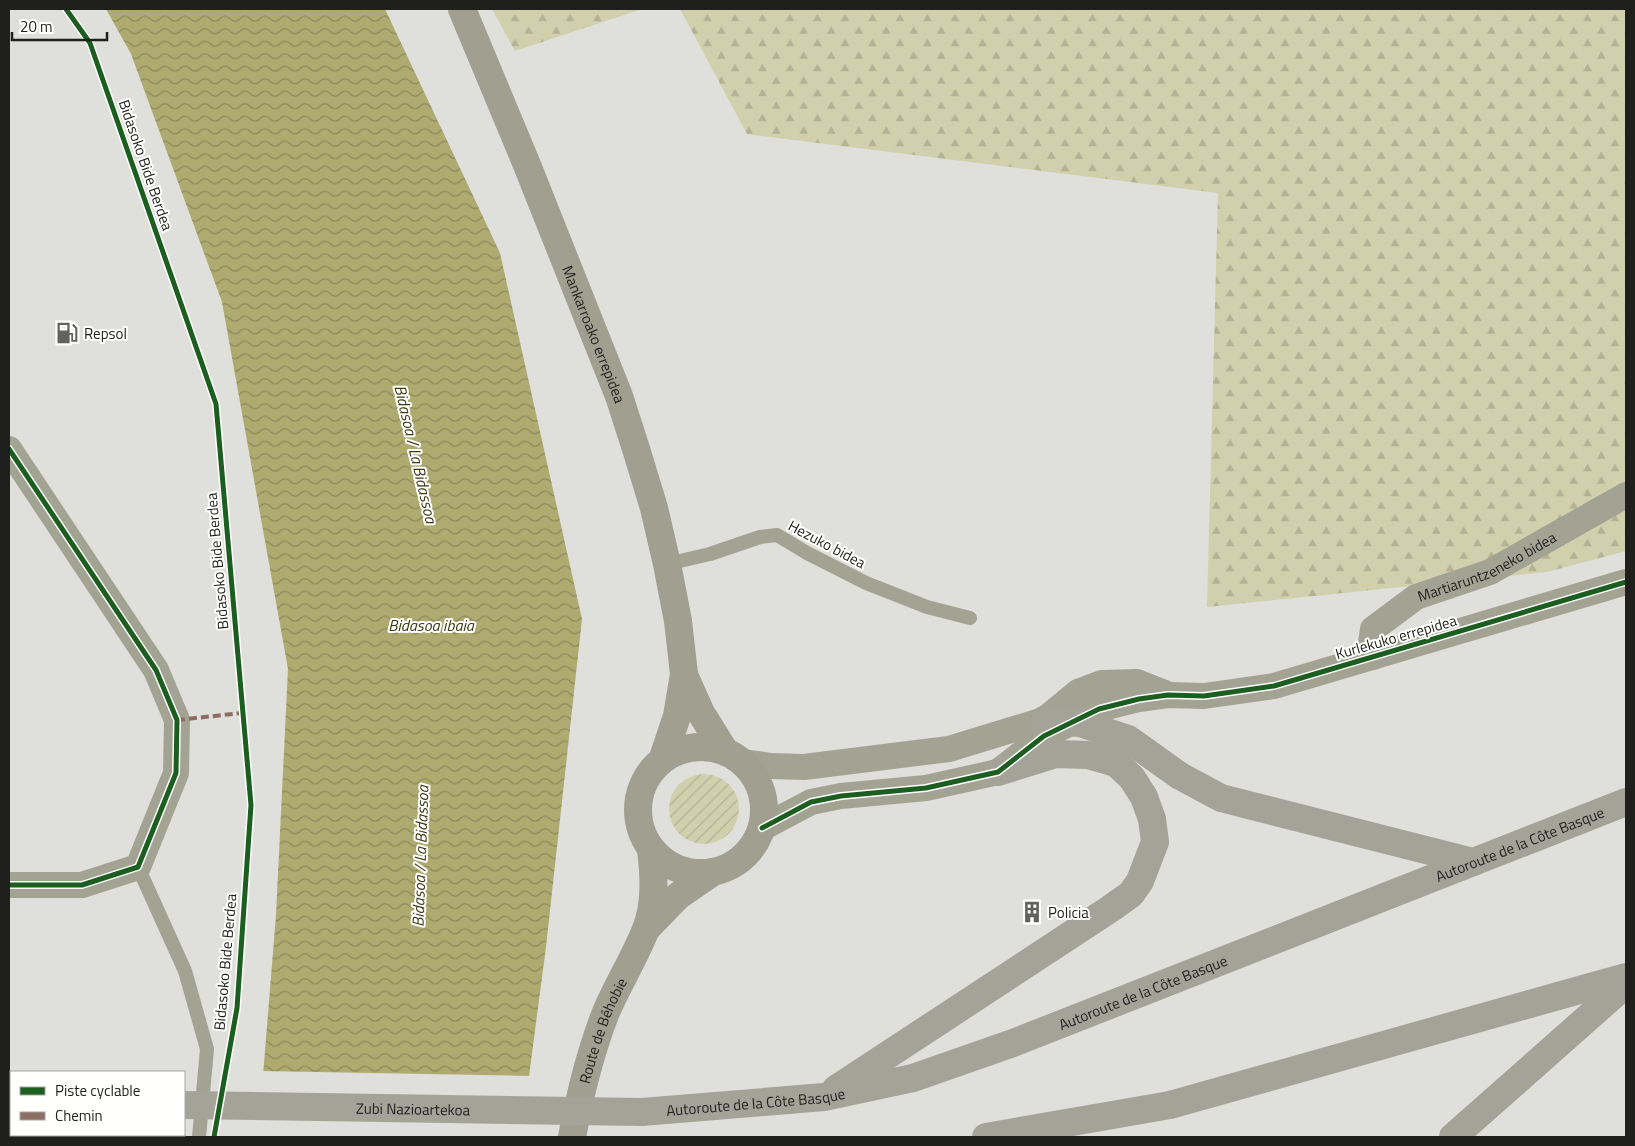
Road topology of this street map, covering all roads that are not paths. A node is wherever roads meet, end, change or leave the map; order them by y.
1 (462, 9) edge
2 (9, 449) edge
3 (1626, 495) edge
4 (667, 564) junction
5 (1626, 582) edge
6 (970, 618) dead end
7 (1373, 657) junction
8 (684, 674) junction
9 (1168, 695) junction
10 (1044, 720) junction
11 (1072, 722) junction
12 (734, 756) junction
13 (663, 758) junction
14 (998, 772) junction
15 (1626, 802) edge
16 (762, 828) junction
17 (651, 849) junction
18 (1473, 862) junction
19 (138, 866) junction
20 (713, 872) junction
21 (9, 885) edge
22 (647, 928) junction
23 (1626, 978) edge
24 (1626, 984) edge
25 (824, 1097) junction
26 (185, 1105) edge
27 (642, 1112) joint
28 (198, 1137) edge
29 (572, 1137) edge
30 (986, 1137) edge
31 (1453, 1137) edge

1 - 4 main road, Mankarroako errepidea
2 - 19 street
3 - 7 street, Martiaruntzeneko bidea
4 - 6 lane, Hezuko bidea
4 - 8 main road, Mankarroako errepidea
5 - 7 street, Kurlekuko errepidea
7 - 9 street, Kurlekuko errepidea
8 - 12 main road, Mankarroako errepidea
8 - 13 main road, Mankarroako errepidea
9 - 10 street
9 - 11 street
10 - 11 highway
10 - 12 street
11 - 14 street
11 - 18 highway
12 - 13 main road
12 - 16 main road
13 - 17 main road
14 - 16 street
14 - 25 highway
15 - 18 highway, Autoroute de la Côte Basque
16 - 20 main road
17 - 20 main road
17 - 22 main road, Route de Béhobie
18 - 25 highway, Autoroute de la Côte Basque
19 - 21 street
19 - 28 lane
20 - 22 main road, Route de Béhobie
22 - 29 main road, Route de Béhobie
23 - 30 highway
24 - 31 highway
25 - 27 highway, Autoroute de la Côte Basque
26 - 27 highway, Zubi Nazioartekoa, bridge

